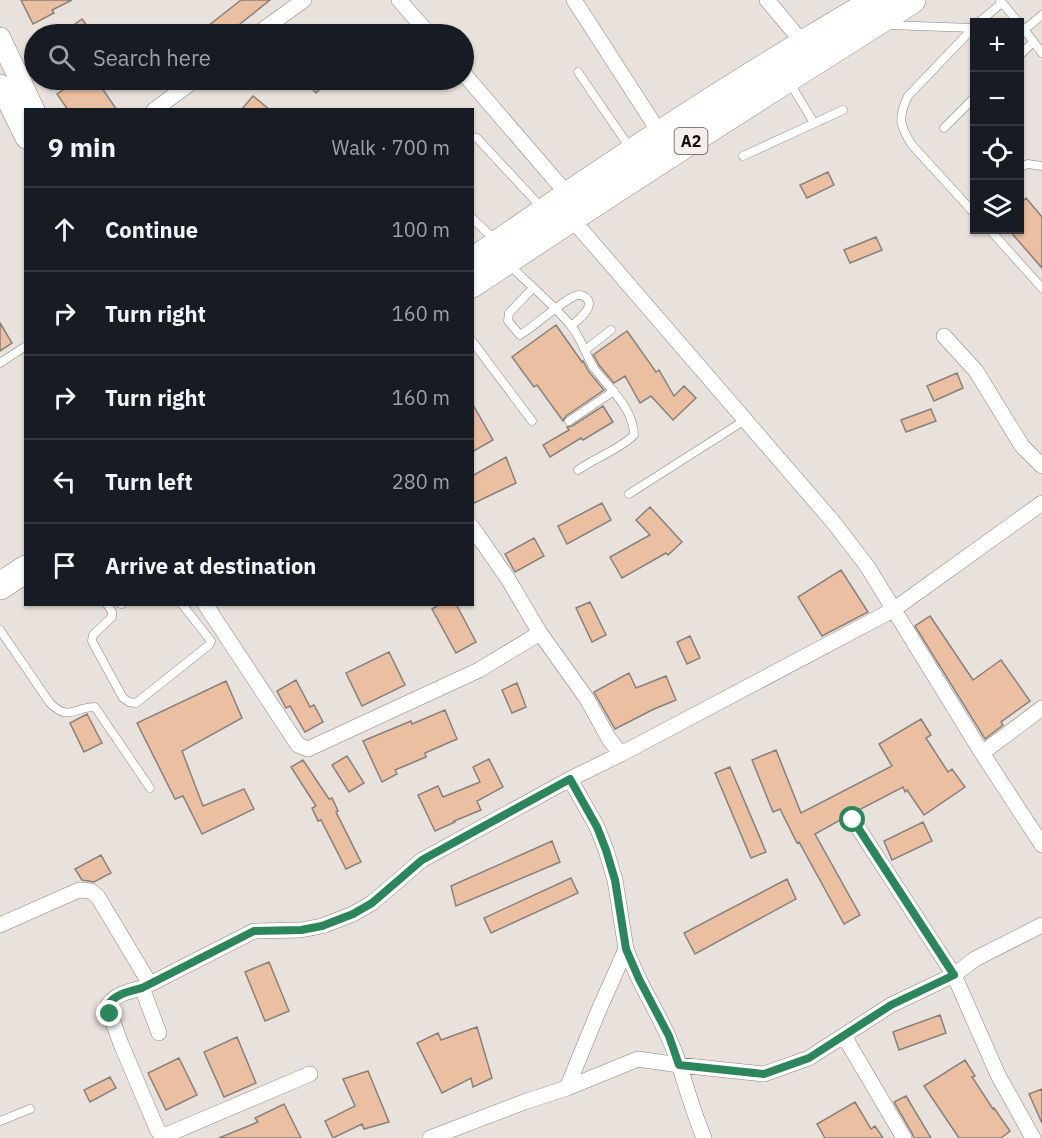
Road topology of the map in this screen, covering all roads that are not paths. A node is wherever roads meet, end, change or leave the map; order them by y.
1 (304, 0) edge
2 (399, 0) edge
3 (574, 0) edge
4 (767, 0) edge
5 (912, 0) edge
6 (1001, 1) edge
7 (875, 12) edge
8 (1042, 15) edge
9 (984, 18) edge
10 (1015, 18) edge
11 (271, 24) edge
12 (420, 24) edge
13 (1024, 24) edge
14 (970, 25) edge
15 (1024, 29) edge
16 (970, 32) edge
17 (0, 38) edge
18 (1034, 42) junction
19 (803, 43) junction
20 (1024, 51) edge
21 (1042, 53) edge
22 (578, 72) dead end
23 (787, 79) junction
24 (0, 85) edge
25 (474, 87) edge
26 (181, 90) edge
27 (970, 103) edge
28 (32, 108) edge
29 (157, 108) edge
30 (843, 110) dead end
31 (814, 123) junction
32 (944, 128) dead end
33 (24, 134) edge
34 (661, 135) junction
35 (474, 137) edge
36 (633, 152) junction
37 (743, 156) dead end
38 (1024, 166) edge
39 (1042, 166) edge
40 (570, 207) junction
41 (970, 207) edge
42 (545, 211) junction
43 (474, 220) edge
44 (994, 234) edge
45 (502, 253) junction
46 (474, 267) edge
47 (532, 288) junction
48 (1042, 288) edge
49 (555, 309) junction
50 (571, 326) junction
51 (610, 330) dead end
52 (944, 336) dead end
53 (474, 344) edge
54 (24, 347) edge
55 (585, 350) junction
56 (0, 363) edge
57 (614, 392) junction
58 (745, 420) junction
59 (532, 421) dead end
60 (569, 421) dead end
61 (1042, 466) edge
62 (578, 470) dead end
63 (629, 494) dead end
64 (1042, 502) edge
65 (474, 529) edge
66 (24, 550) edge
67 (0, 566) edge
68 (24, 570) edge
69 (0, 586) edge
70 (108, 606) edge
71 (184, 606) edge
72 (206, 606) edge
73 (893, 609) junction
74 (0, 630) edge
75 (540, 633) junction
76 (1042, 708) edge
77 (982, 753) junction
78 (621, 754) junction
79 (570, 779) junction
80 (150, 788) dead end
81 (853, 820) dead end
82 (1042, 845) edge
83 (0, 925) edge
84 (1042, 925) edge
85 (626, 949) junction
86 (954, 975) junction
87 (146, 986) junction
88 (159, 1033) dead end
89 (844, 1036) junction
90 (679, 1065) junction
91 (310, 1074) dead end
92 (567, 1088) junction
93 (30, 1109) dead end
94 (0, 1121) edge
95 (430, 1138) edge
96 (704, 1138) edge
97 (904, 1138) edge
98 (1033, 1138) edge

1 - 11 street
2 - 12 street
3 - 34 street
4 - 19 street
5 - 7 highway, A2
6 - 9 lane
6 - 10 lane
7 - 14 lane
7 - 19 highway, A2
7 - 23 highway, A2
8 - 13 lane
15 - 18 lane
16 - 41 lane
17 - 28 street
18 - 20 lane
18 - 21 lane
19 - 34 highway, A2
22 - 36 lane
23 - 31 lane
23 - 40 highway, A2
24 - 33 street
25 - 40 street
26 - 29 street
27 - 32 lane
30 - 31 lane
31 - 37 lane
34 - 36 highway, A2
35 - 42 lane
36 - 40 highway, A2
38 - 39 lane
40 - 42 highway, A2
40 - 45 highway, A2
40 - 58 street
42 - 45 highway, A2
43 - 45 lane
44 - 48 lane
45 - 46 highway, A2
45 - 47 lane
47 - 49 lane
47 - 49 lane
49 - 50 lane
49 - 50 lane
50 - 55 lane
51 - 55 lane
52 - 61 street
53 - 59 lane
54 - 56 lane
55 - 57 lane
57 - 60 lane
57 - 62 lane
58 - 63 lane
58 - 73 street
64 - 73 street
65 - 75 street
66 - 67 highway
68 - 69 highway
70 - 71 lane
72 - 75 street
73 - 77 street
73 - 78 street
74 - 80 lane
75 - 78 street
76 - 77 street
77 - 82 street
78 - 79 street
79 - 85 street
79 - 87 street
81 - 86 street
83 - 87 street
84 - 86 street
85 - 90 street
85 - 92 street
86 - 89 street
86 - 98 street
87 - 88 street
87 - 91 street
89 - 90 street
89 - 97 street
90 - 92 street
90 - 96 street
92 - 95 street
93 - 94 lane

